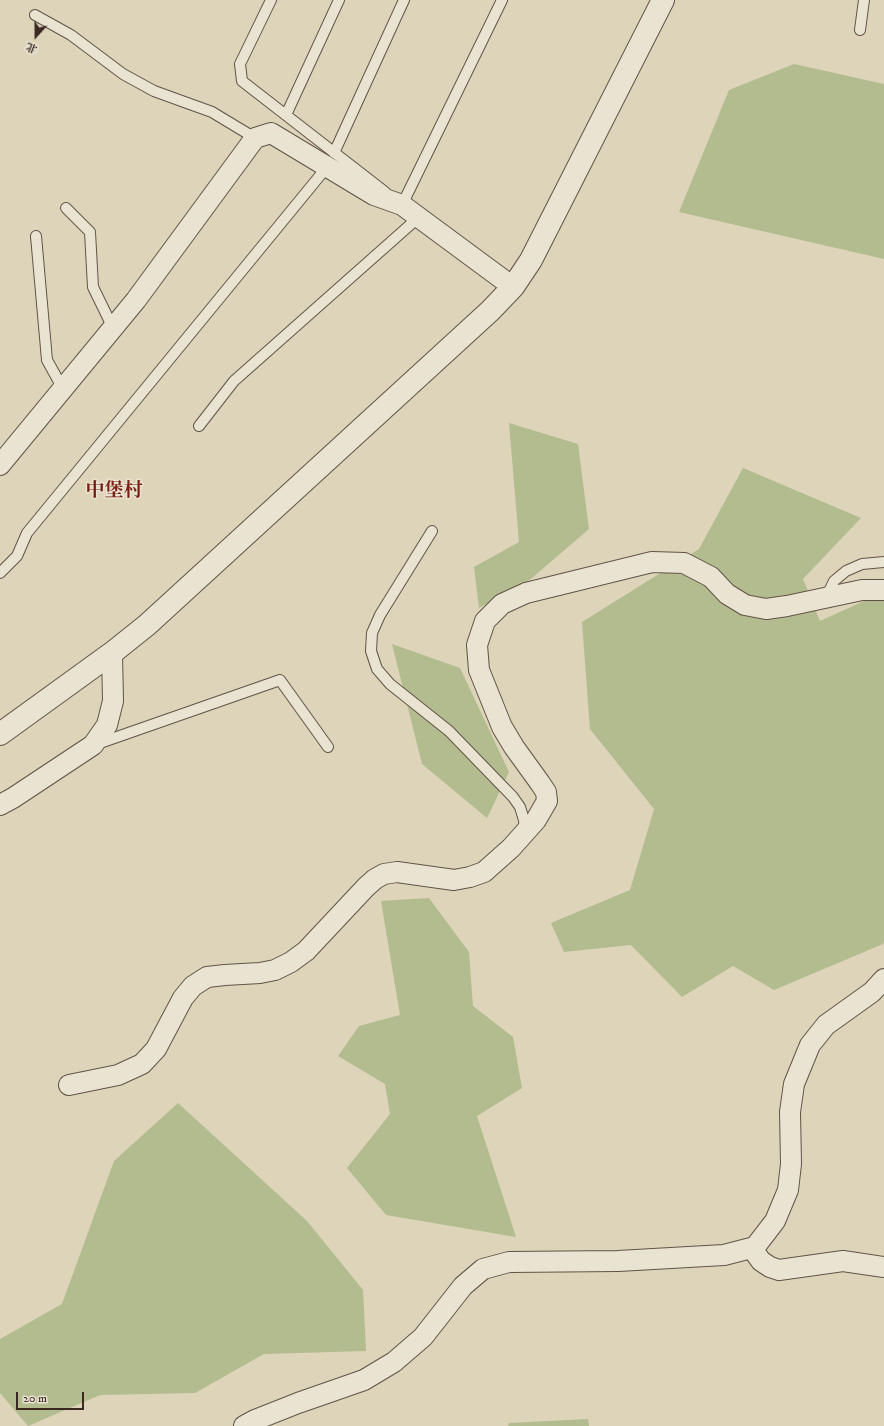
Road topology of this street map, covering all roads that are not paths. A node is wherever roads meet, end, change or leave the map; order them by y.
1 (271, 0) edge
2 (338, 0) edge
3 (404, 0) edge
4 (502, 0) edge
5 (663, 0) edge
6 (864, 0) edge
7 (35, 15) dead end
8 (860, 30) dead end
9 (286, 115) junction
10 (255, 138) junction
11 (331, 160) junction
12 (402, 205) junction
13 (66, 208) dead end
14 (419, 217) junction
15 (36, 236) dead end
16 (513, 287) junction
17 (113, 328) junction
18 (63, 389) junction
19 (199, 426) dead end
20 (0, 465) edge
21 (432, 531) dead end
22 (884, 562) edge
23 (0, 573) edge
24 (884, 590) edge
25 (826, 598) junction
26 (112, 653) junction
27 (0, 734) edge
28 (93, 745) junction
29 (328, 747) dead end
30 (0, 805) edge
31 (525, 832) junction
32 (884, 979) edge
33 (69, 1085) dead end
34 (755, 1246) junction
35 (884, 1267) edge
36 (244, 1426) edge

1 - 9 lane
2 - 9 lane
3 - 11 lane
4 - 12 lane
5 - 16 street
6 - 8 lane
7 - 10 lane
9 - 11 lane
10 - 11 street
10 - 17 street
11 - 12 street
11 - 23 lane
12 - 14 street
13 - 17 lane
14 - 16 street
14 - 19 lane
15 - 18 lane
16 - 26 street
17 - 18 street
18 - 20 street
21 - 31 lane
22 - 25 lane
24 - 25 street
25 - 31 street
26 - 27 street
26 - 28 street
28 - 29 lane
28 - 30 street
31 - 33 street
32 - 34 street
34 - 35 street
34 - 36 street

